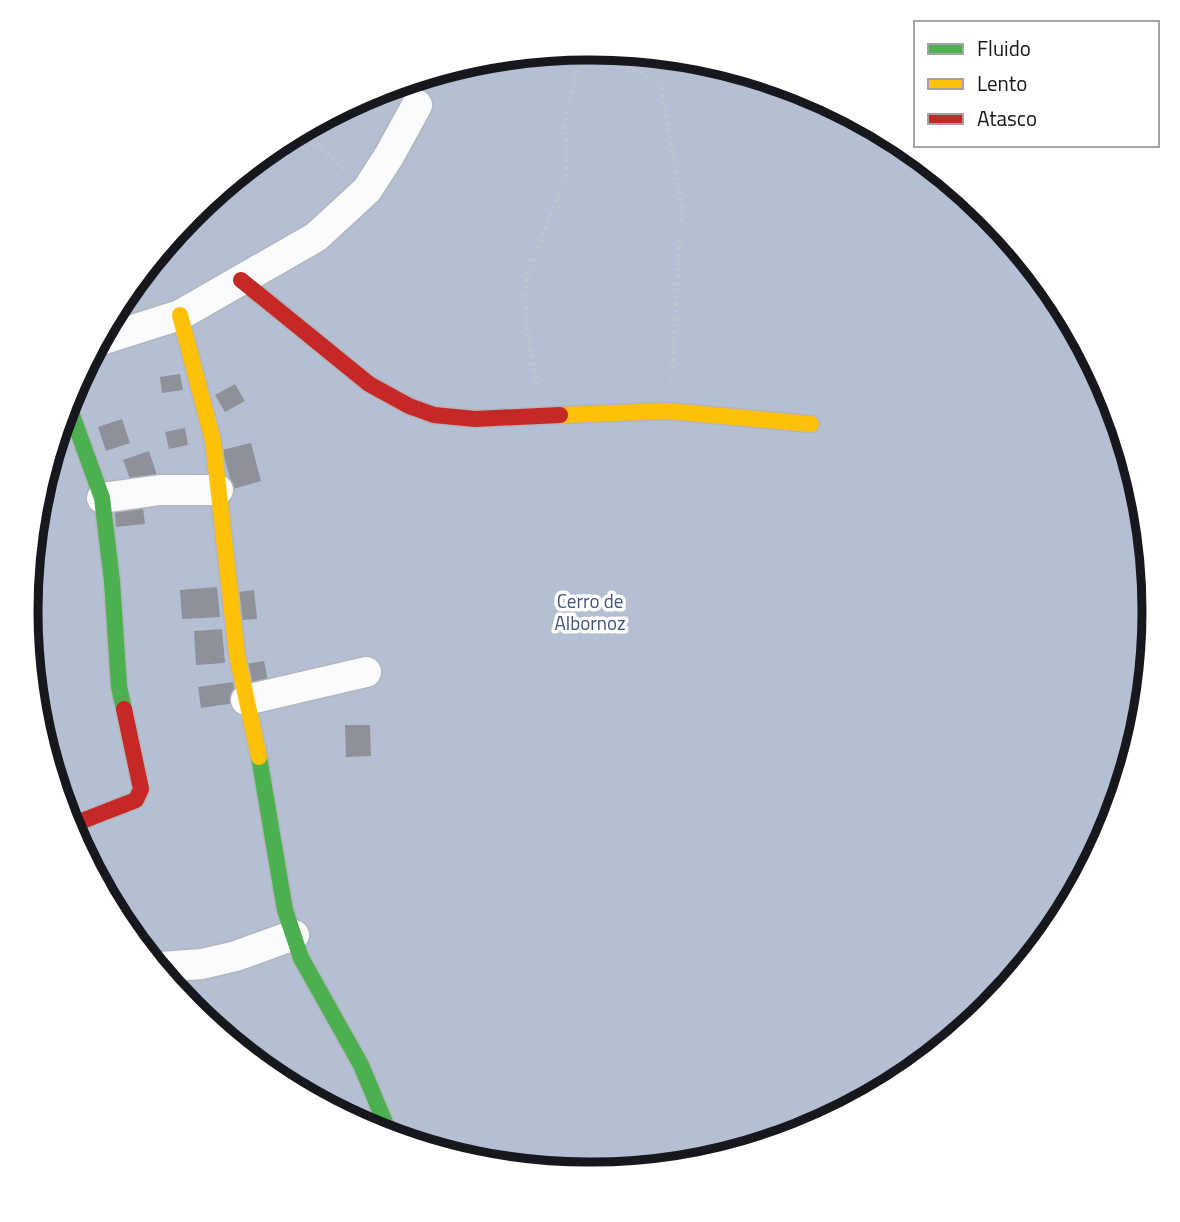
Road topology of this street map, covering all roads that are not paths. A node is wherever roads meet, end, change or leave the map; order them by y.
1 (417, 105) dead end
2 (241, 280) junction
3 (180, 314) junction
4 (111, 337) edge
5 (73, 419) edge
6 (811, 424) dead end
7 (218, 490) junction
8 (102, 498) junction
9 (366, 672) dead end
10 (246, 700) junction
11 (80, 822) edge
12 (294, 934) junction
13 (168, 966) edge
14 (385, 1123) edge

1 - 2 street
2 - 3 street
2 - 6 street
3 - 4 street
3 - 7 street
5 - 8 street
7 - 8 street
7 - 10 street
8 - 11 street
9 - 10 street
10 - 12 street
12 - 13 street
12 - 14 street

